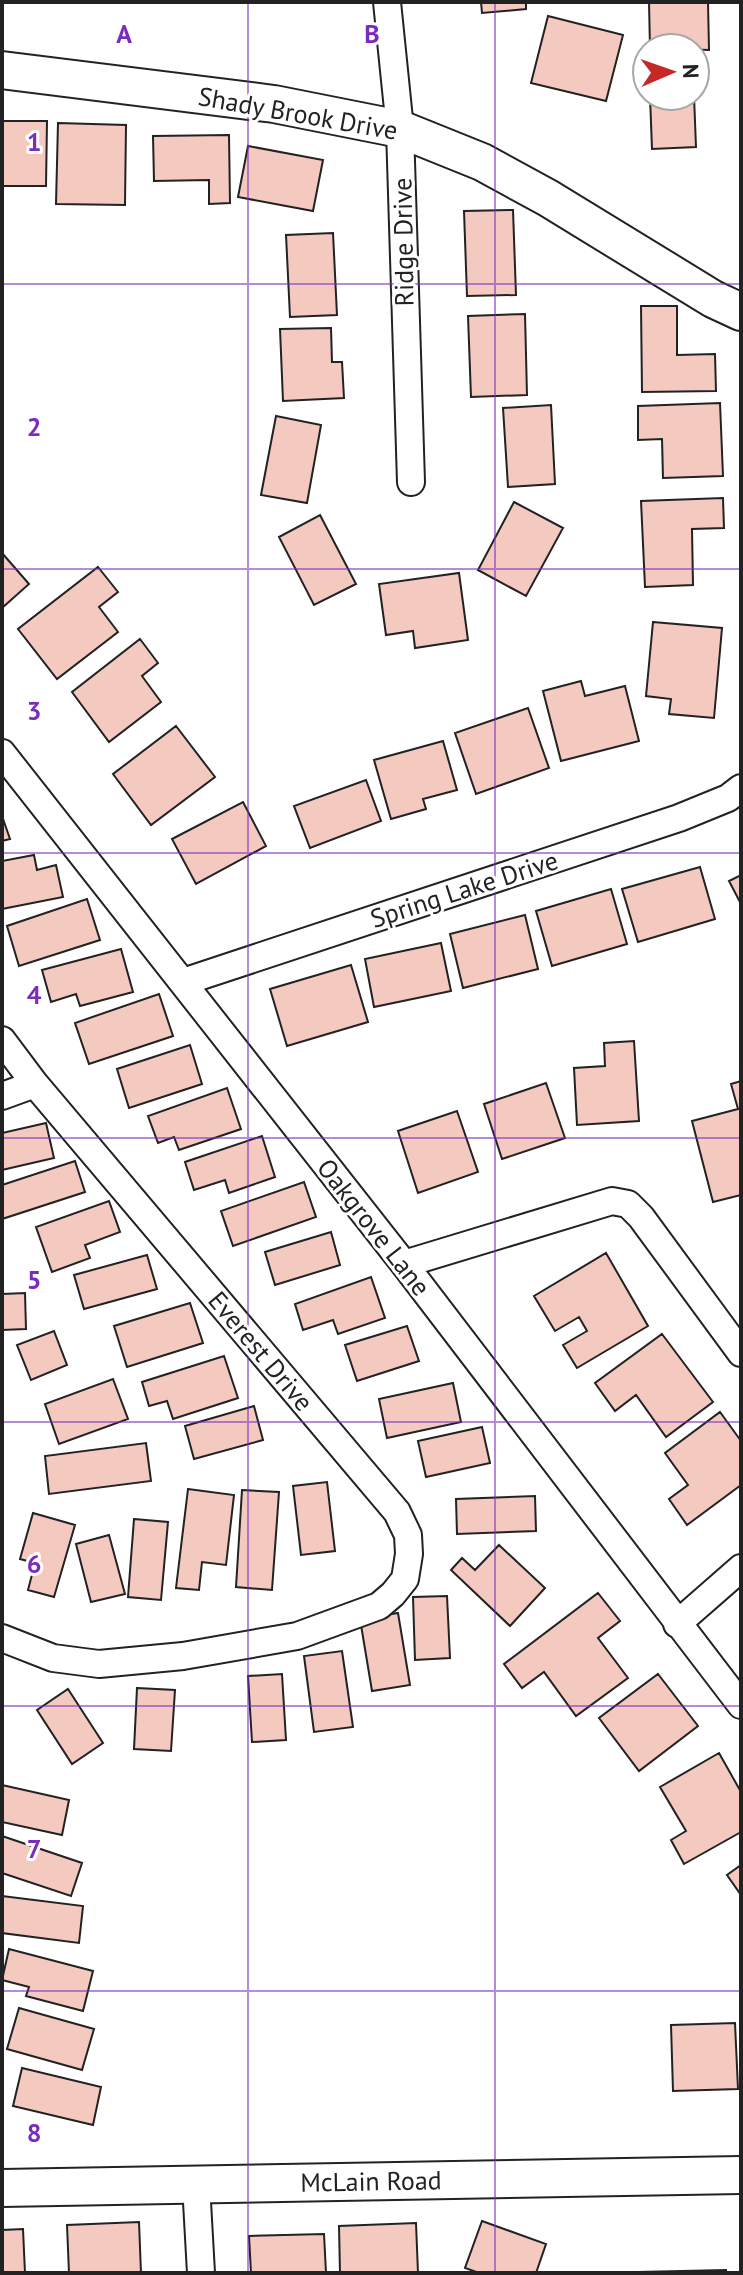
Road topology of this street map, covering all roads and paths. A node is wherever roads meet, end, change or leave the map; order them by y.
1 (387, 2) edge
2 (2, 70) edge
3 (400, 129) junction
4 (741, 312) edge
5 (411, 482) dead end
6 (2, 753) edge
7 (741, 788) edge
8 (183, 982) junction
9 (2, 1040) edge
10 (35, 1084) junction
11 (2, 1096) edge
12 (404, 1264) junction
13 (741, 1353) edge
14 (741, 1568) edge
15 (677, 1624) junction
16 (2, 1638) edge
17 (741, 1705) edge
18 (741, 2175) edge
19 (196, 2184) junction
20 (2, 2188) edge
21 (201, 2273) edge

1 - 3 street, Ridge Drive
2 - 3 street, Shady Brook Drive
3 - 4 street, Shady Brook Drive
3 - 5 street, Ridge Drive
6 - 8 street, Oakgrove Lane
7 - 8 street, Spring Lake Drive
8 - 12 street, Oakgrove Lane
9 - 10 street, Everest Drive
10 - 11 street
10 - 16 street, Everest Drive
12 - 13 street
12 - 15 street, Oakgrove Lane
14 - 15 street
15 - 17 street, Oakgrove Lane
18 - 19 street, McLain Road
19 - 20 street, McLain Road
19 - 21 street

